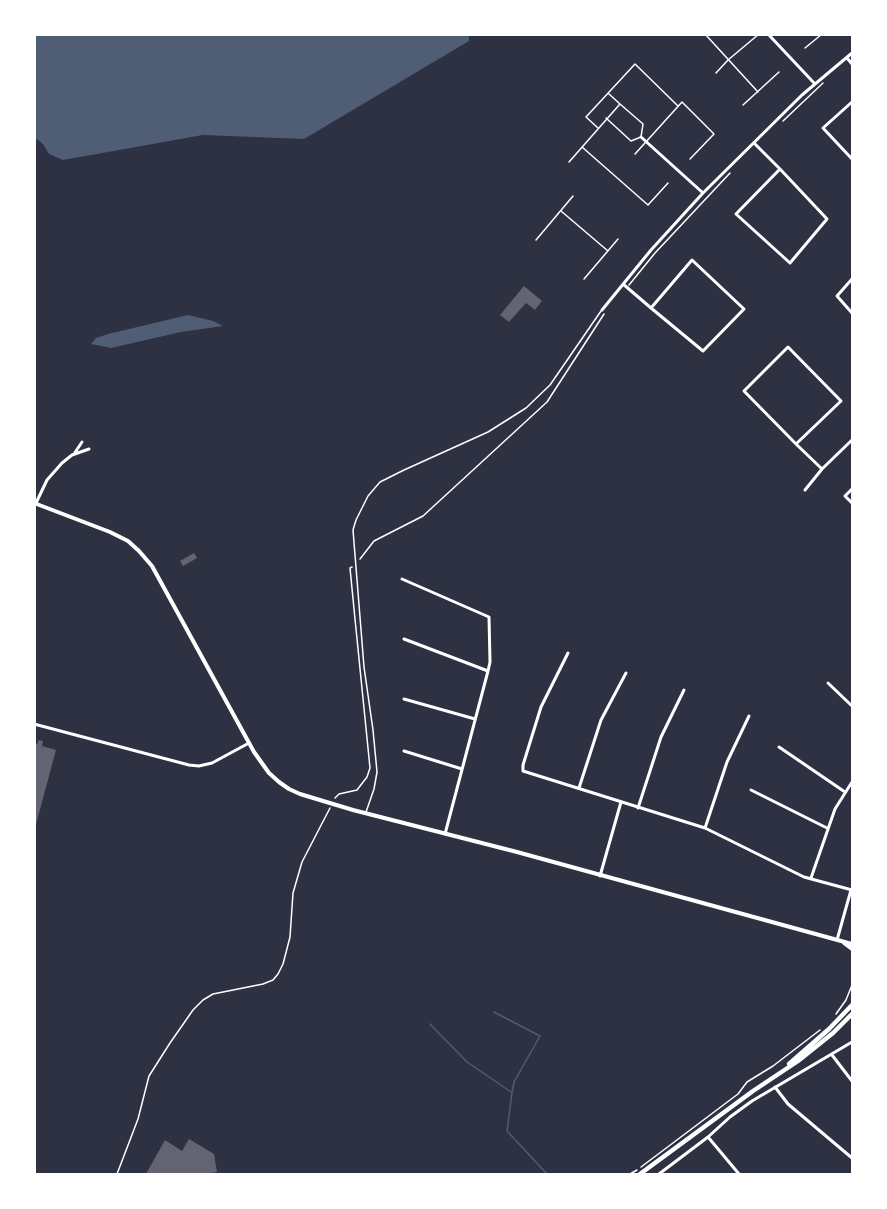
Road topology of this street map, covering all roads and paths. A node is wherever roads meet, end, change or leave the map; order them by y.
1 (705, 34) edge
2 (759, 34) edge
3 (768, 34) edge
4 (822, 34) edge
5 (805, 48) dead end
6 (852, 53) edge
7 (847, 58) junction
8 (728, 60) junction
9 (852, 64) edge
10 (779, 72) dead end
11 (716, 73) dead end
12 (815, 84) junction
13 (758, 92) junction
14 (608, 93) junction
15 (852, 102) edge
16 (620, 104) junction
17 (744, 105) dead end
18 (678, 106) junction
19 (606, 118) junction
20 (598, 128) junction
21 (641, 137) junction
22 (646, 141) junction
23 (753, 142) junction
24 (582, 147) junction
25 (635, 154) dead end
26 (690, 159) dead end
27 (852, 159) edge
28 (569, 162) dead end
29 (780, 169) junction
30 (668, 183) dead end
31 (703, 193) junction
32 (573, 196) dead end
33 (561, 211) junction
34 (536, 240) dead end
35 (618, 240) dead end
36 (608, 251) junction
37 (584, 279) dead end
38 (852, 279) edge
39 (623, 284) junction
40 (651, 308) junction
41 (602, 310) joint
42 (852, 313) edge
43 (852, 440) edge
44 (82, 442) dead end
45 (796, 444) junction
46 (89, 449) dead end
47 (72, 455) junction
48 (822, 470) junction
49 (852, 489) edge
50 (805, 490) dead end
51 (35, 503) edge
52 (852, 503) edge
53 (402, 579) dead end
54 (404, 639) dead end
55 (568, 653) dead end
56 (488, 671) junction
57 (626, 673) dead end
58 (828, 683) dead end
59 (684, 690) dead end
60 (404, 699) dead end
61 (852, 706) edge
62 (749, 716) dead end
63 (475, 719) junction
64 (34, 724) edge
65 (249, 743) junction
66 (779, 747) dead end
67 (404, 752) dead end
68 (462, 769) junction
69 (852, 782) edge
70 (579, 788) junction
71 (751, 790) dead end
72 (845, 792) junction
73 (621, 802) junction
74 (638, 808) junction
75 (366, 813) junction
76 (705, 828) junction
77 (827, 828) junction
78 (445, 834) junction
79 (600, 876) junction
80 (811, 879) junction
81 (852, 890) edge
82 (839, 941) junction
83 (852, 947) edge
84 (852, 985) edge
85 (852, 1005) edge
86 (836, 1014) dead end
87 (852, 1014) edge
88 (825, 1026) dead end
89 (852, 1042) edge
90 (832, 1055) junction
91 (776, 1076) junction
92 (852, 1081) edge
93 (776, 1087) junction
94 (708, 1137) junction
95 (852, 1158) edge
96 (630, 1174) edge
97 (640, 1174) edge
98 (660, 1174) edge
99 (739, 1174) edge

1 - 8 lane
2 - 8 lane
3 - 12 street
4 - 5 lane
6 - 7 street
7 - 9 street
7 - 12 street
8 - 11 lane
8 - 13 lane
10 - 13 lane
12 - 23 street
13 - 17 lane
14 - 16 lane
14 - 18 lane
14 - 20 lane
15 - 27 street
16 - 19 lane
16 - 21 lane
18 - 22 lane
18 - 26 lane
19 - 20 lane
19 - 21 lane
20 - 24 lane
21 - 22 street
22 - 25 lane
22 - 31 street
23 - 29 street
23 - 31 street
24 - 28 lane
24 - 30 lane
29 - 29 street
31 - 39 street
32 - 33 lane
33 - 34 lane
33 - 36 lane
35 - 36 lane
36 - 37 lane
38 - 42 street
39 - 40 street
39 - 41 street
40 - 40 street
41 - 75 lane
43 - 48 street
44 - 47 street
45 - 45 street
45 - 48 street
46 - 47 street
47 - 51 street
48 - 50 street
49 - 52 street
51 - 65 street
53 - 56 street
54 - 56 street
55 - 70 street
56 - 63 street
57 - 70 street
58 - 61 street
59 - 74 street
60 - 63 street
62 - 76 street
63 - 68 street
64 - 65 street
65 - 75 street
66 - 72 street
67 - 68 street
68 - 78 street
69 - 72 street
70 - 73 street
71 - 77 street
72 - 77 street
73 - 74 street
73 - 79 street
74 - 76 street
75 - 78 street
76 - 80 street
77 - 80 street
78 - 79 street
79 - 82 street
80 - 81 street
81 - 82 street
82 - 83 street
84 - 86 path
85 - 91 main road
87 - 91 main road
88 - 96 path
89 - 90 street
90 - 92 street
90 - 93 street
91 - 97 main road
93 - 94 street
93 - 95 street
94 - 98 street
94 - 99 street

